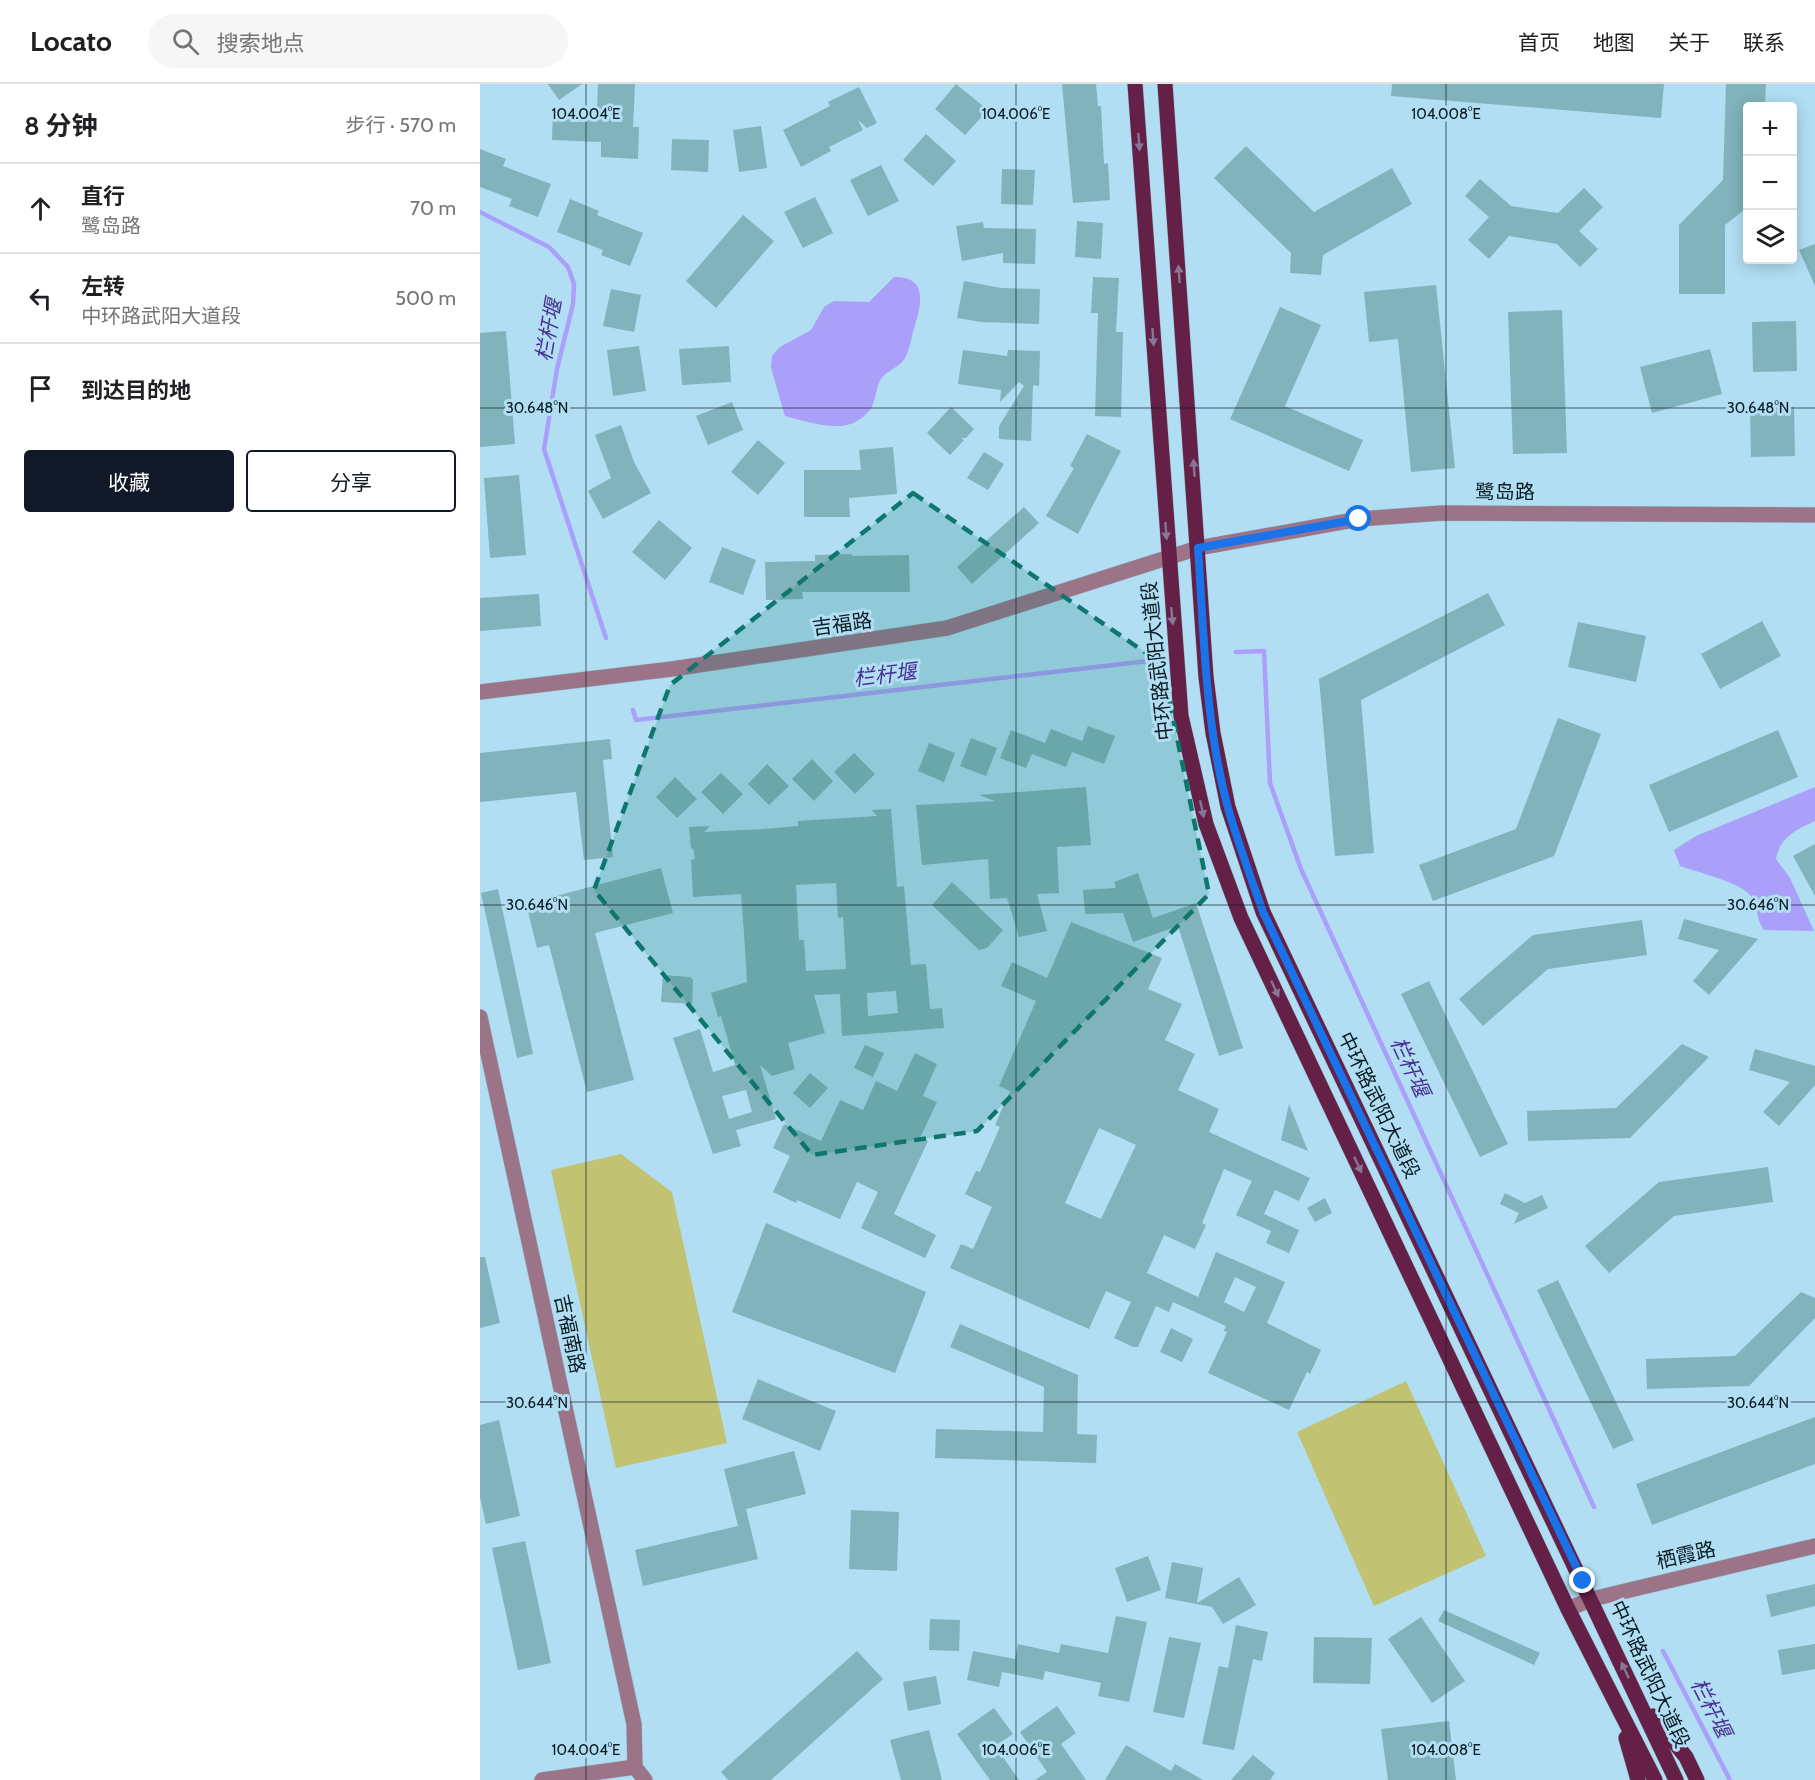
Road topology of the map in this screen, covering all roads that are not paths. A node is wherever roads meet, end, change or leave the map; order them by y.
1 (1135, 84) edge
2 (1165, 84) edge
3 (1815, 515) edge
4 (1198, 548) junction
5 (1168, 558) junction
6 (480, 692) edge
7 (480, 1017) edge
8 (1815, 1546) edge
9 (1592, 1599) junction
10 (1569, 1609) junction
11 (1638, 1698) junction
12 (1616, 1704) junction
13 (635, 1767) junction
14 (542, 1780) edge
15 (645, 1780) edge
16 (1638, 1780) edge
17 (1654, 1780) edge
18 (1676, 1780) edge
19 (1697, 1780) edge

1 -> 5 main road, 中环路武阳大道段
4 -> 2 main road, 中环路武阳大道段
3 - 4 street, 鹭岛路
4 - 5 street, 吉福路
4 - 9 main road, 中环路武阳大道段
5 - 6 street, 吉福路
5 -> 10 main road, 中环路武阳大道段
7 - 13 street, 吉福南路
8 - 9 street, 栖霞路
9 - 10 street, 栖霞路
11 -> 9 main road, 中环路武阳大道段
10 - 12 main road, 中环路武阳大道段
11 - 18 main road, 中环路武阳大道段
11 - 19 main road
12 - 16 main road
12 - 17 main road, 中环路武阳大道段
13 - 14 street
13 - 15 street

